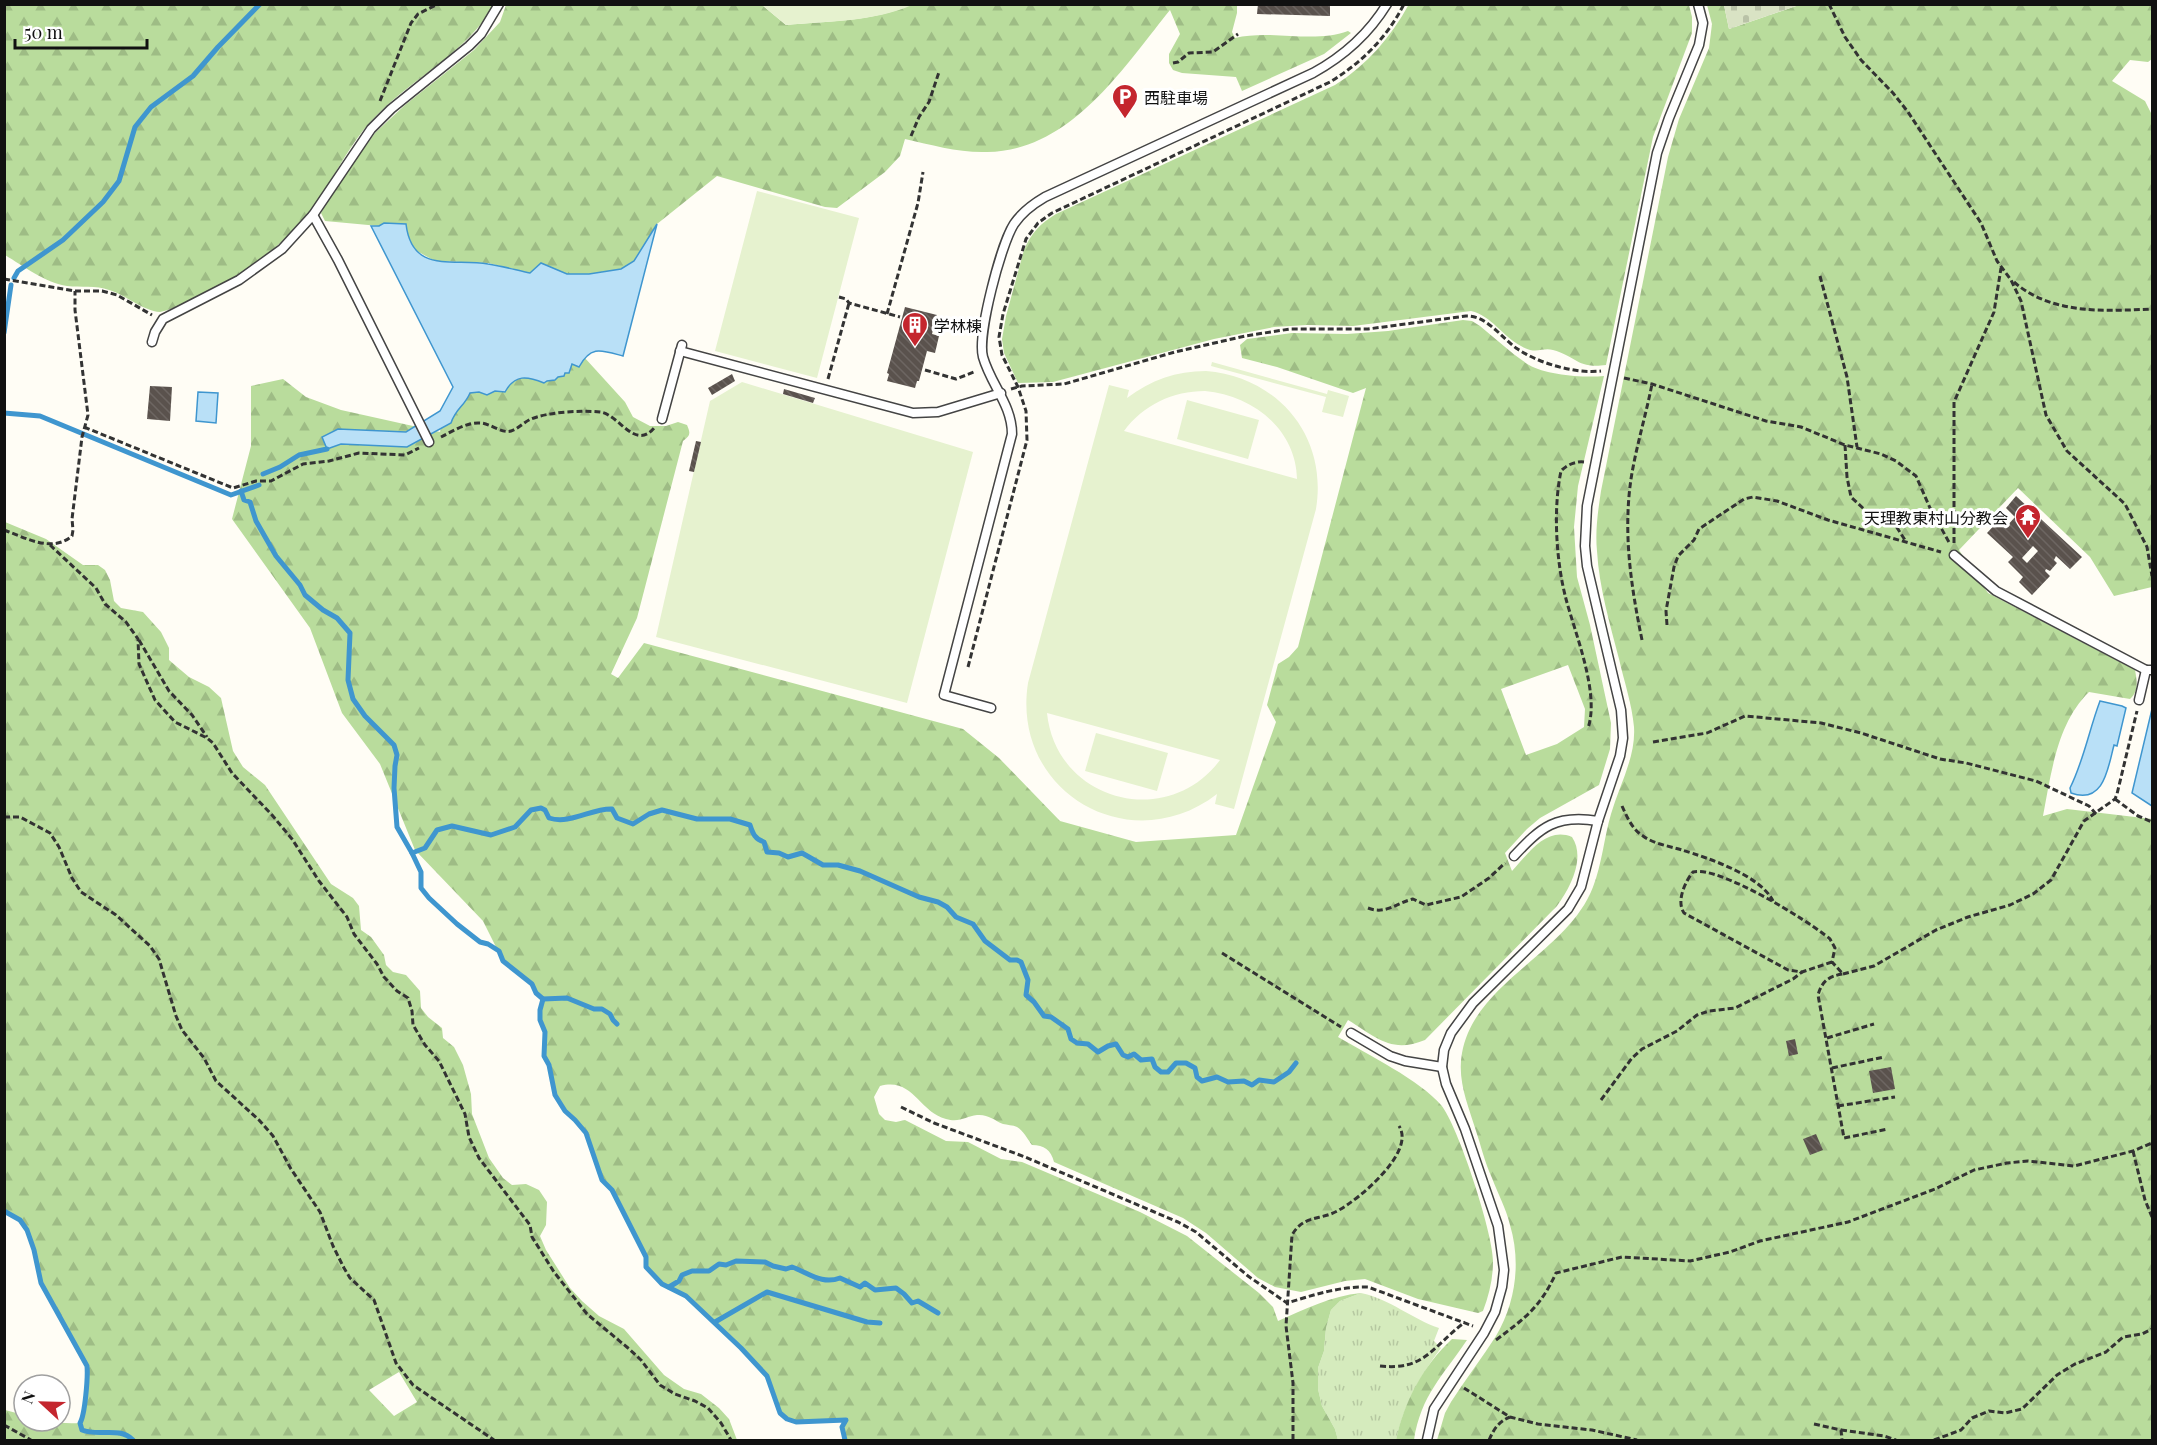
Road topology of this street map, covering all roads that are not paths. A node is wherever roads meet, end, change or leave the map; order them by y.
1 (499, 4) edge
2 (1387, 4) edge
3 (1698, 4) edge
4 (313, 215) junction
5 (152, 342) dead end
6 (1001, 393) junction
7 (662, 419) road end
8 (428, 440) road end
9 (1954, 555) road end
10 (2149, 670) edge
11 (2139, 700) road end
12 (991, 708) dead end
13 (1598, 821) junction
14 (1514, 856) road end
15 (1351, 1033) road end
16 (1442, 1067) junction
17 (1426, 1440) edge

1 - 4 lane
2 - 6 lane
3 - 13 lane
4 - 5 lane
4 - 8 lane
6 - 7 lane
6 - 12 lane
9 - 10 lane
10 - 11 lane
13 - 14 lane
13 - 16 lane
15 - 16 lane
16 - 17 lane

